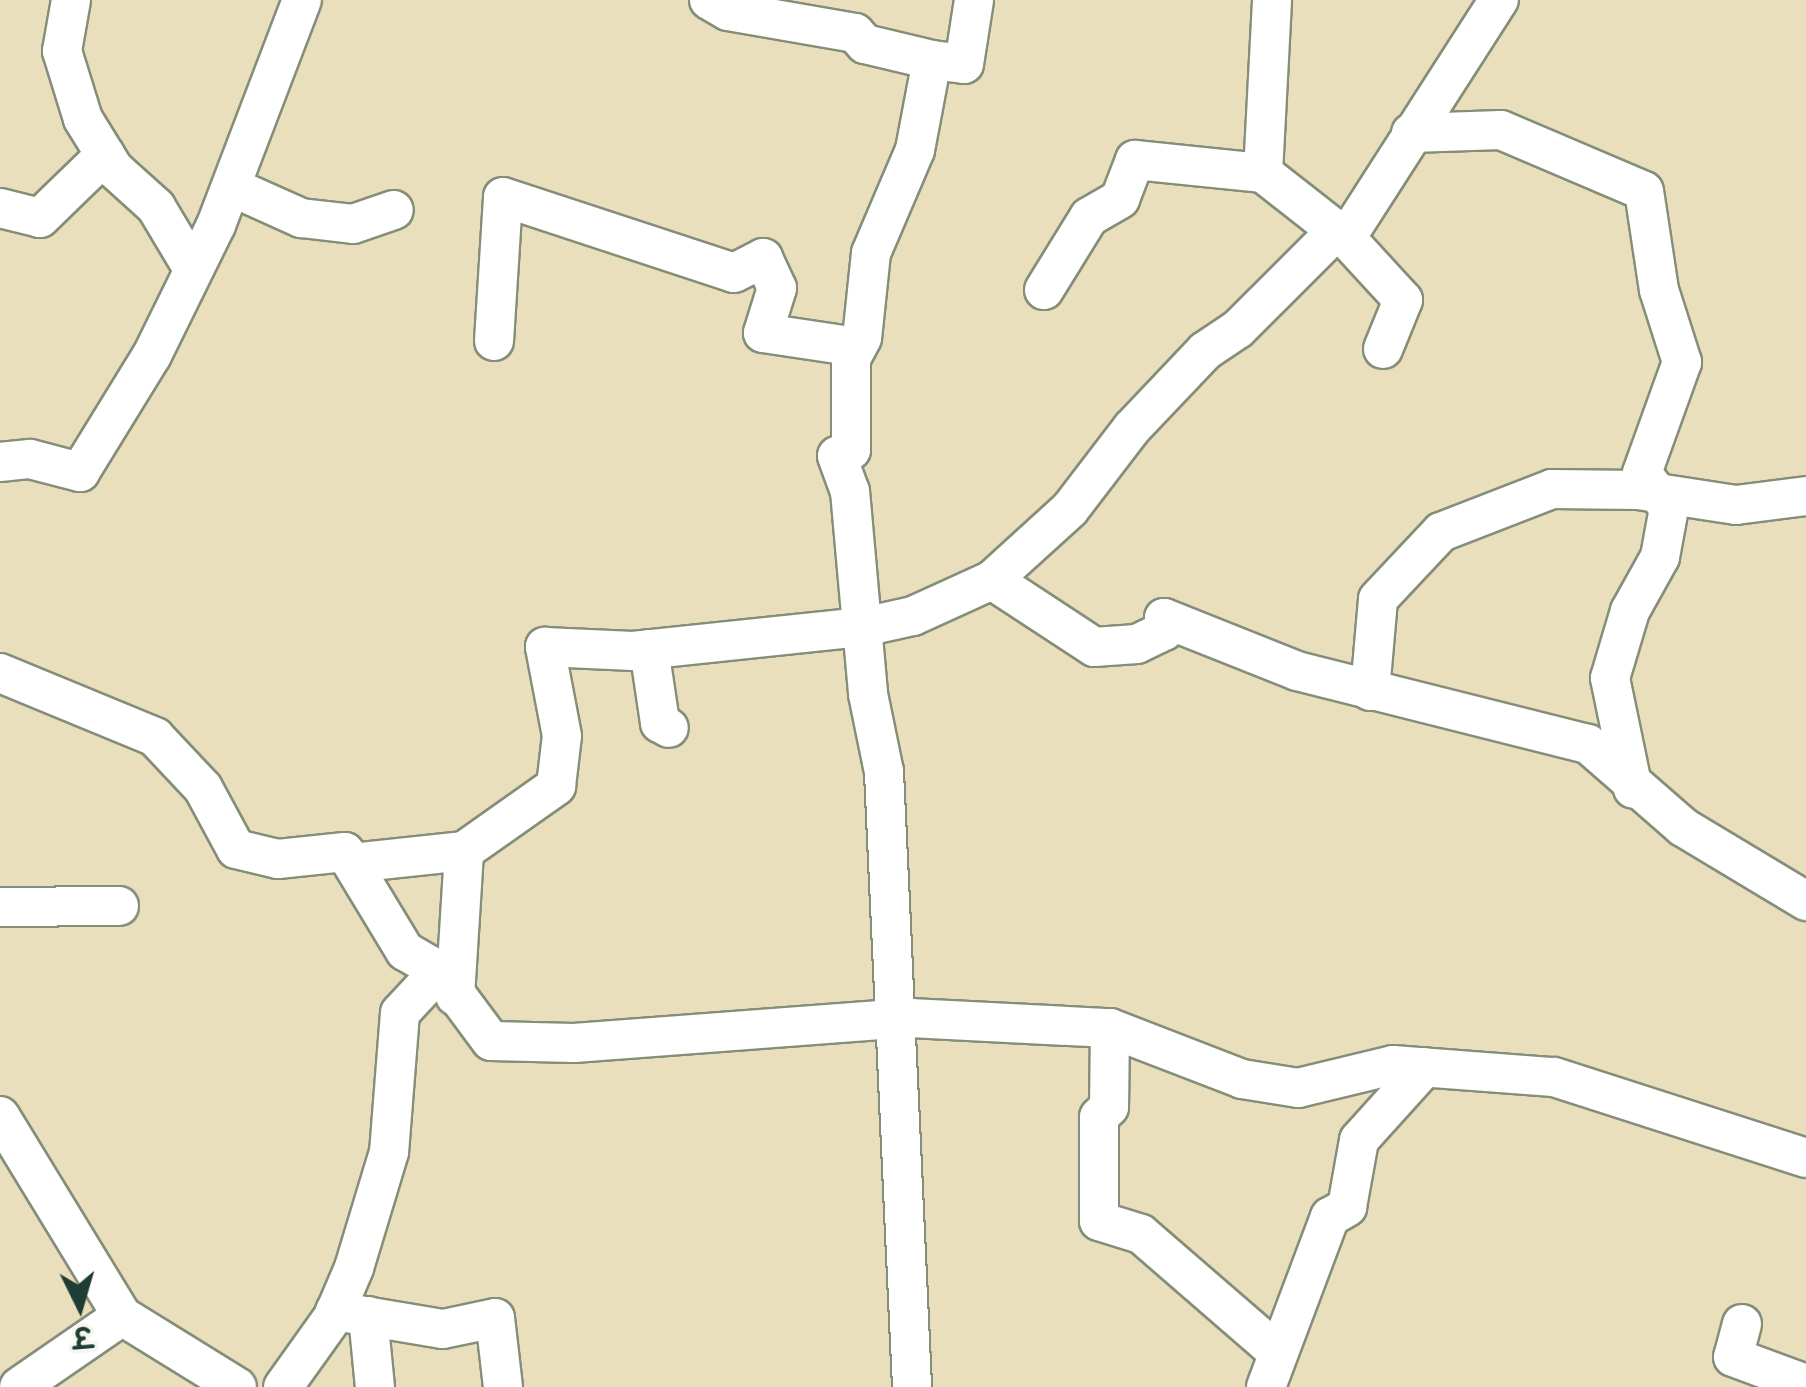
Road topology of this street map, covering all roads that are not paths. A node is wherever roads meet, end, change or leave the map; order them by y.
1 (72, 0) edge
2 (302, 0) edge
3 (709, 0) edge
4 (974, 0) edge
5 (1272, 0) edge
6 (1499, 0) edge
7 (932, 60) junction
8 (1411, 133) junction
9 (105, 155) junction
10 (1264, 172) junction
11 (232, 188) junction
12 (0, 208) edge
13 (394, 210) dead end
14 (1342, 234) junction
15 (192, 270) junction
16 (1044, 290) dead end
17 (494, 341) dead end
18 (856, 347) junction
19 (1382, 349) dead end
20 (0, 462) edge
21 (1656, 493) junction
22 (1806, 496) edge
23 (992, 580) junction
24 (863, 627) junction
25 (649, 649) junction
26 (0, 673) edge
27 (1370, 691) junction
28 (669, 728) dead end
29 (1632, 789) junction
30 (464, 851) junction
31 (352, 863) junction
32 (1806, 901) edge
33 (119, 906) dead end
34 (0, 907) edge
35 (447, 983) junction
36 (895, 1020) junction
37 (1110, 1028) junction
38 (1424, 1066) junction
39 (0, 1116) edge
40 (1806, 1158) edge
41 (352, 1313) junction
42 (122, 1316) junction
43 (1742, 1324) dead end
44 (1271, 1369) edge
45 (1806, 1384) edge
46 (18, 1387) edge
47 (237, 1387) edge
48 (283, 1387) edge
49 (376, 1387) edge
50 (503, 1387) edge
51 (912, 1387) edge

1 - 9 street
2 - 11 street
3 - 7 street
4 - 7 street
5 - 10 street
6 - 8 street
7 - 18 street
8 - 14 street
8 - 21 street
9 - 12 street
9 - 15 street
10 - 14 street
10 - 16 street
11 - 13 street
11 - 15 street
14 - 19 street
14 - 23 street
15 - 20 street
17 - 18 street
18 - 24 street
21 - 22 street
21 - 27 street
21 - 29 street
23 - 24 street
23 - 27 street
24 - 25 street
24 - 36 street
25 - 28 street
25 - 30 street
26 - 31 street
27 - 29 street
29 - 32 street
30 - 31 street
30 - 35 street
31 - 35 street
33 - 34 street
35 - 36 street
35 - 41 street
36 - 37 street
36 - 51 street
37 - 38 street
37 - 44 street
38 - 40 street
38 - 44 street
39 - 42 street
41 - 48 street
41 - 49 street
41 - 50 street
42 - 46 street
42 - 47 street
43 - 45 street

